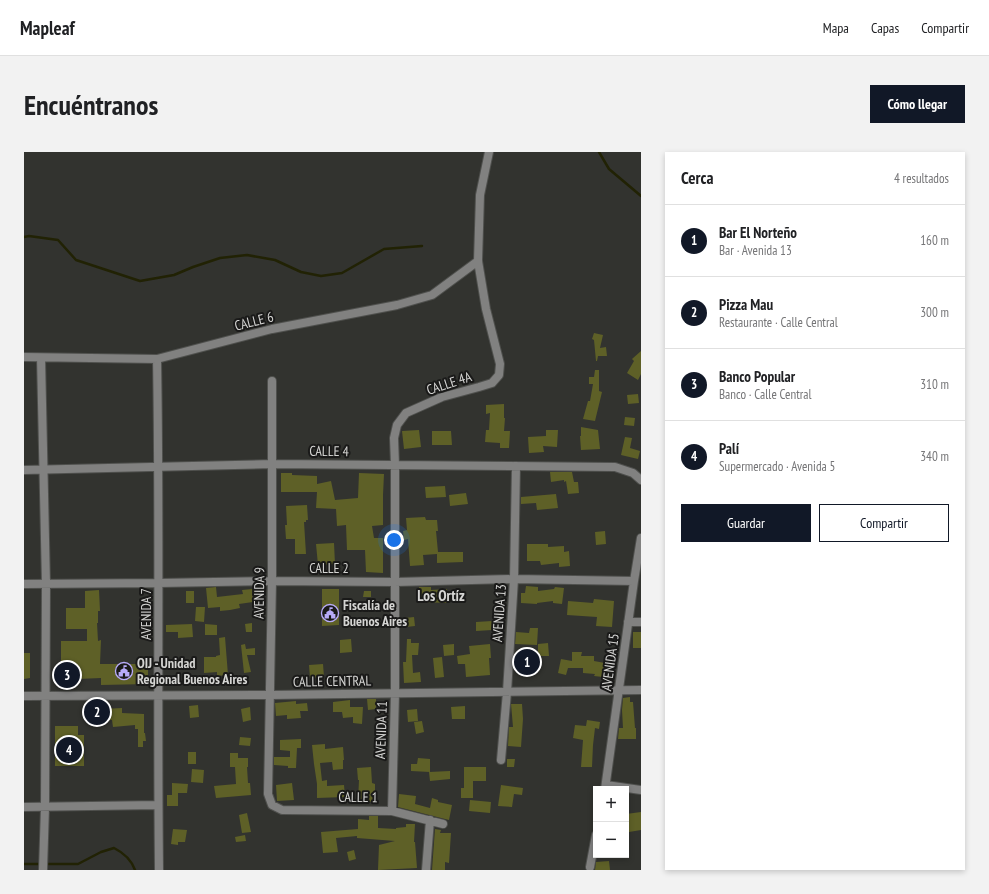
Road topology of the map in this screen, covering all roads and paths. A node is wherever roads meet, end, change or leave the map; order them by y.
1 (489, 152) edge
2 (478, 261) junction
3 (24, 358) edge
4 (41, 358) junction
5 (157, 359) junction
6 (272, 381) dead end
7 (406, 413) joint
8 (272, 464) junction
9 (395, 465) junction
10 (516, 466) junction
11 (159, 467) junction
12 (24, 470) edge
13 (44, 470) junction
14 (641, 480) edge
15 (641, 538) edge
16 (514, 579) junction
17 (272, 581) junction
18 (634, 581) junction
19 (395, 582) junction
20 (24, 584) edge
21 (46, 584) junction
22 (159, 584) junction
23 (628, 622) junction
24 (641, 622) edge
25 (641, 690) edge
26 (619, 691) junction
27 (507, 692) junction
28 (395, 693) junction
29 (159, 694) junction
30 (270, 695) junction
31 (24, 696) edge
32 (46, 696) junction
33 (502, 760) dead end
34 (606, 786) edge
35 (629, 789) edge
36 (641, 790) edge
37 (158, 805) junction
38 (272, 805) joint
39 (24, 807) edge
40 (45, 807) junction
41 (392, 811) junction
42 (430, 820) junction
43 (443, 824) dead end
44 (593, 851) edge
45 (590, 867) dead end
46 (44, 870) edge
47 (159, 870) edge
48 (426, 870) edge

1 - 2 street
2 - 5 street, CALLE 6
2 - 7 street, CALLE 4A
3 - 4 street, CALLE 6
4 - 5 street, CALLE 6
4 - 13 street
5 - 11 street, AVENIDA 7
6 - 8 street, AVENIDA 9
7 - 9 street, AVENIDA 11
8 - 9 street, CALLE 4
8 - 11 street, CALLE 4
8 - 17 street, AVENIDA 9
9 - 10 street, CALLE 4
9 - 19 street, AVENIDA 11
10 - 14 street, CALLE 4
10 - 16 street, AVENIDA 13
11 - 13 street, CALLE 4
11 - 22 street, AVENIDA 7
12 - 13 street, CALLE 4
13 - 21 street
15 - 18 street, AVENIDA 15
16 - 18 street, CALLE 2
16 - 19 street, CALLE 2
16 - 27 street, AVENIDA 13
17 - 19 street, CALLE 2
17 - 22 street, CALLE 2
17 - 30 street, AVENIDA 9
18 - 23 street, AVENIDA 15
19 - 28 street, AVENIDA 11
20 - 21 street, CALLE 2
21 - 22 street, CALLE 2
21 - 32 street
22 - 29 street, AVENIDA 7
23 - 24 street
23 - 26 street, AVENIDA 15
25 - 26 street, CALLE CENTRAL
26 - 27 street, CALLE CENTRAL
26 - 34 street, AVENIDA 15
27 - 28 street, CALLE CENTRAL
27 - 33 street, AVENIDA 13
28 - 30 street, CALLE CENTRAL
28 - 41 street, AVENIDA 11
29 - 30 street, CALLE CENTRAL
29 - 32 street, CALLE CENTRAL
29 - 37 street, AVENIDA 7
30 - 38 street, AVENIDA 9
31 - 32 street, CALLE CENTRAL
32 - 40 street
35 - 36 street
37 - 40 street
37 - 47 street, AVENIDA 7
38 - 41 street, CALLE 1
39 - 40 street
40 - 46 street
41 - 42 street, CALLE 1
42 - 43 street, CALLE 1
42 - 48 street
44 - 45 street

